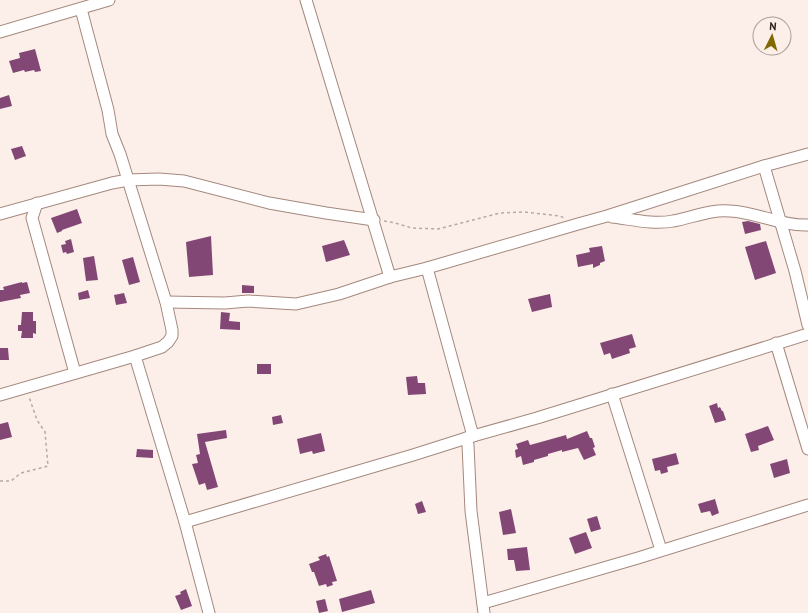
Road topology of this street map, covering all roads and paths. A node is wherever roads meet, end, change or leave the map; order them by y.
1 (109, 0) edge
2 (306, 0) edge
3 (81, 9) junction
4 (0, 32) edge
5 (808, 154) edge
6 (764, 166) junction
7 (128, 180) junction
8 (38, 203) junction
9 (19, 209) junction
10 (0, 214) edge
11 (607, 216) junction
12 (32, 218) junction
13 (374, 220) junction
14 (780, 221) junction
15 (578, 224) junction
16 (808, 225) edge
17 (427, 268) junction
18 (390, 277) junction
19 (166, 302) junction
20 (808, 325) edge
21 (808, 334) edge
22 (776, 344) junction
23 (135, 356) junction
24 (75, 373) junction
25 (26, 387) junction
26 (612, 394) junction
27 (0, 395) edge
28 (470, 437) junction
29 (808, 449) edge
30 (0, 480) edge
31 (808, 505) edge
32 (185, 522) junction
33 (661, 550) junction
34 (483, 608) edge
35 (210, 613) edge

1 - 3 street
2 - 13 street
3 - 4 street
3 - 7 street
5 - 6 street
6 - 11 street
6 - 14 street
7 - 8 street
7 - 13 street
7 - 19 street
8 - 9 street
8 - 12 street
9 - 10 street
9 - 12 street
11 - 14 street
11 - 15 street
12 - 24 street
13 - 15 path
13 - 18 street
14 - 16 street
14 - 20 street
15 - 17 street
17 - 18 street
17 - 28 street
18 - 19 street
19 - 23 street
21 - 22 street
22 - 26 street
22 - 29 street
23 - 24 street
23 - 32 street
24 - 25 street
25 - 27 street
25 - 30 path
26 - 28 street
26 - 33 street
28 - 32 street
28 - 34 street
31 - 33 street
32 - 35 street
33 - 34 street

